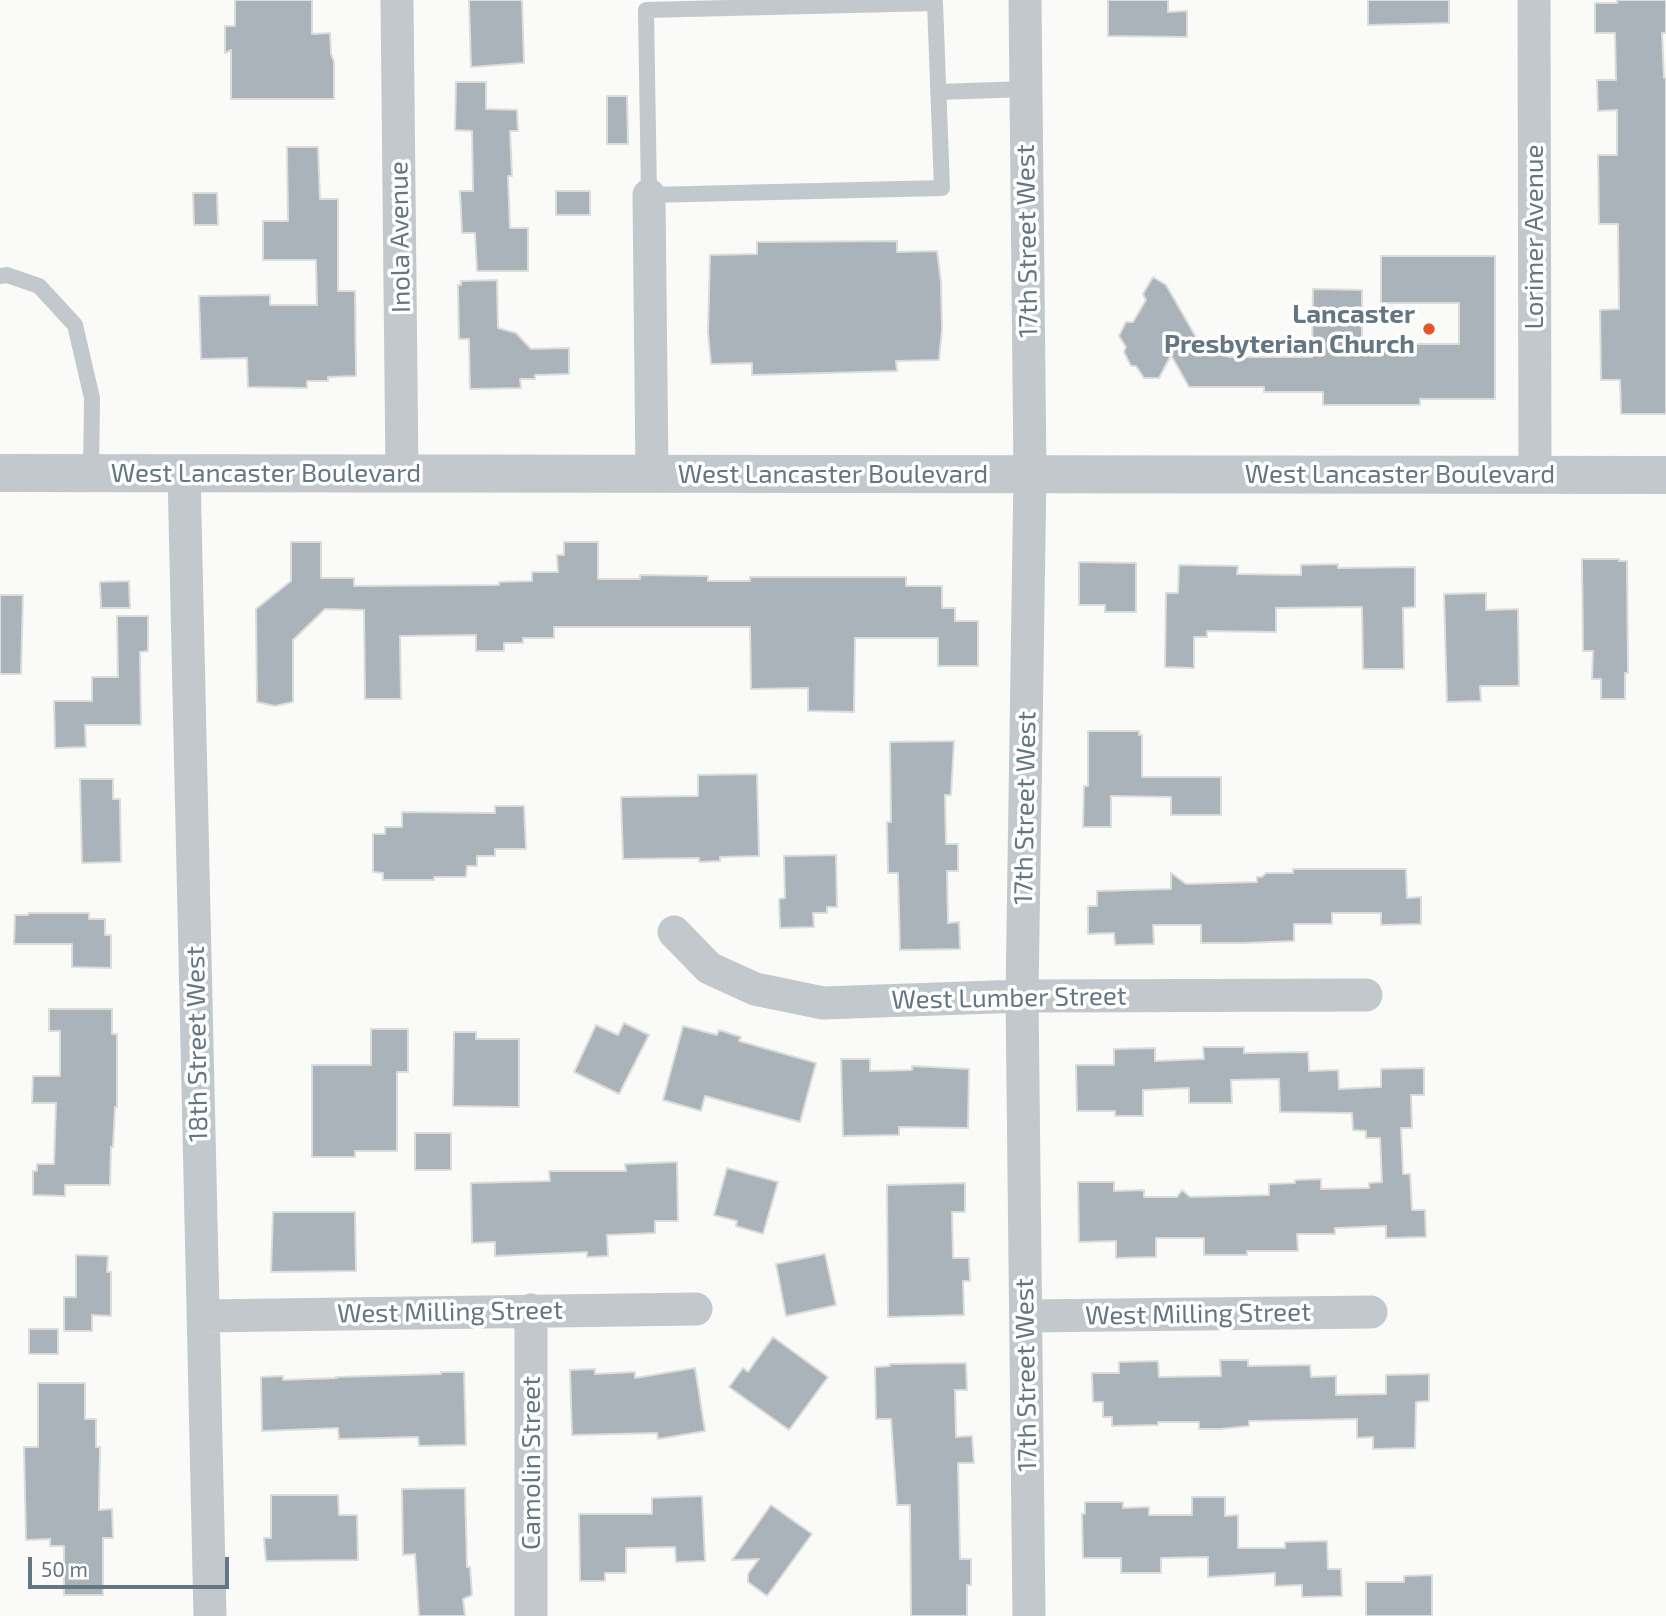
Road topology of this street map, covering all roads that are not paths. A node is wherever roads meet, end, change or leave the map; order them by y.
1 (397, 0) edge
2 (1024, 0) edge
3 (1534, 0) edge
4 (1026, 89) junction
5 (938, 92) junction
6 (649, 195) junction
7 (0, 276) edge
8 (0, 472) edge
9 (91, 472) junction
10 (184, 472) junction
11 (1030, 473) junction
12 (402, 474) junction
13 (652, 474) junction
14 (1535, 474) junction
15 (1666, 475) edge
16 (674, 932) dead end
17 (1366, 995) dead end
18 (1022, 996) junction
19 (696, 1309) dead end
20 (531, 1310) junction
21 (1371, 1312) dead end
22 (204, 1316) junction
23 (1026, 1316) junction
24 (210, 1616) edge
25 (531, 1616) edge
26 (1029, 1616) edge

1 - 12 street, Inola Avenue
2 - 4 street, 17th Street West
3 - 14 street, Lorimer Avenue
4 - 5 lane
4 - 11 street, 17th Street West
5 - 6 lane
5 - 6 lane
6 - 13 street
7 - 9 lane
8 - 9 street, West Lancaster Boulevard
9 - 10 street, West Lancaster Boulevard
10 - 12 street, West Lancaster Boulevard
10 - 22 street, 18th Street West
11 - 13 street, West Lancaster Boulevard
11 - 14 street, West Lancaster Boulevard
11 - 18 street, 17th Street West
12 - 13 street, West Lancaster Boulevard
14 - 15 street, West Lancaster Boulevard
16 - 18 street, West Lumber Street
17 - 18 street, West Lumber Street
18 - 23 street, 17th Street West
19 - 20 street, West Milling Street
20 - 22 street, West Milling Street
20 - 25 street, Camolin Street
21 - 23 street, West Milling Street
22 - 24 street, 18th Street West
23 - 26 street, 17th Street West

